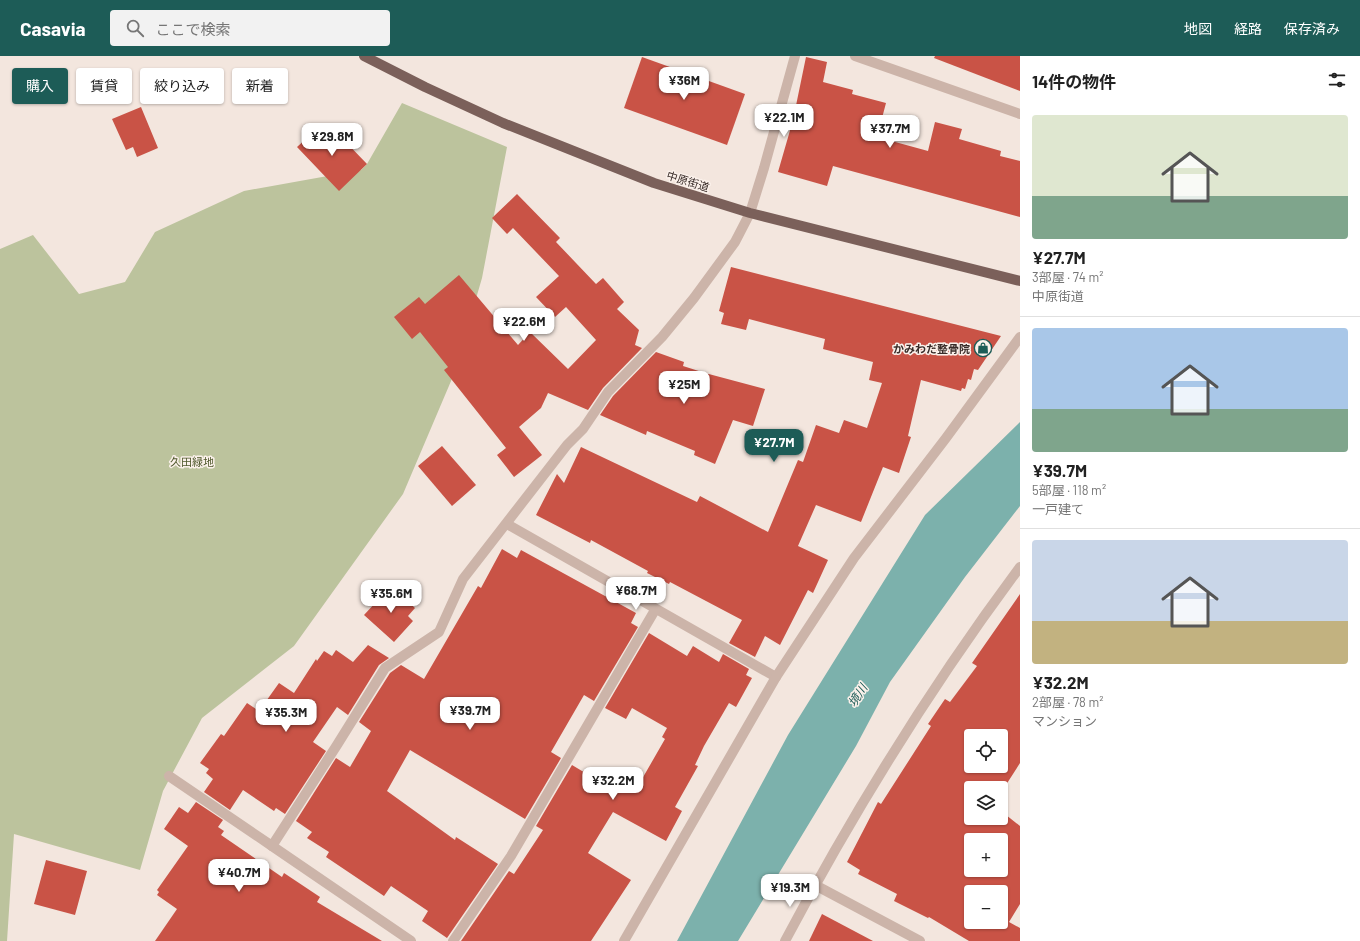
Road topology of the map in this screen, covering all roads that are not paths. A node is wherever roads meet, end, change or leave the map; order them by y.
1 (364, 56) edge
2 (796, 56) edge
3 (855, 56) edge
4 (1020, 114) edge
5 (750, 213) junction
6 (1020, 281) edge
7 (1020, 337) edge
8 (507, 524) junction
9 (1020, 567) edge
10 (655, 610) junction
11 (776, 677) junction
12 (169, 776) dead end
13 (272, 846) junction
14 (815, 885) junction
15 (411, 941) edge
16 (453, 941) edge
17 (624, 941) edge
18 (785, 941) edge
19 (920, 941) edge

1 - 5 main road, 中原街道
2 - 5 street
3 - 4 street
5 - 6 main road, 中原街道
5 - 8 street
7 - 11 street
8 - 10 street
8 - 13 street
9 - 14 street
10 - 11 street
10 - 16 street
11 - 17 street
12 - 13 street
13 - 15 street
14 - 18 street
14 - 19 street

